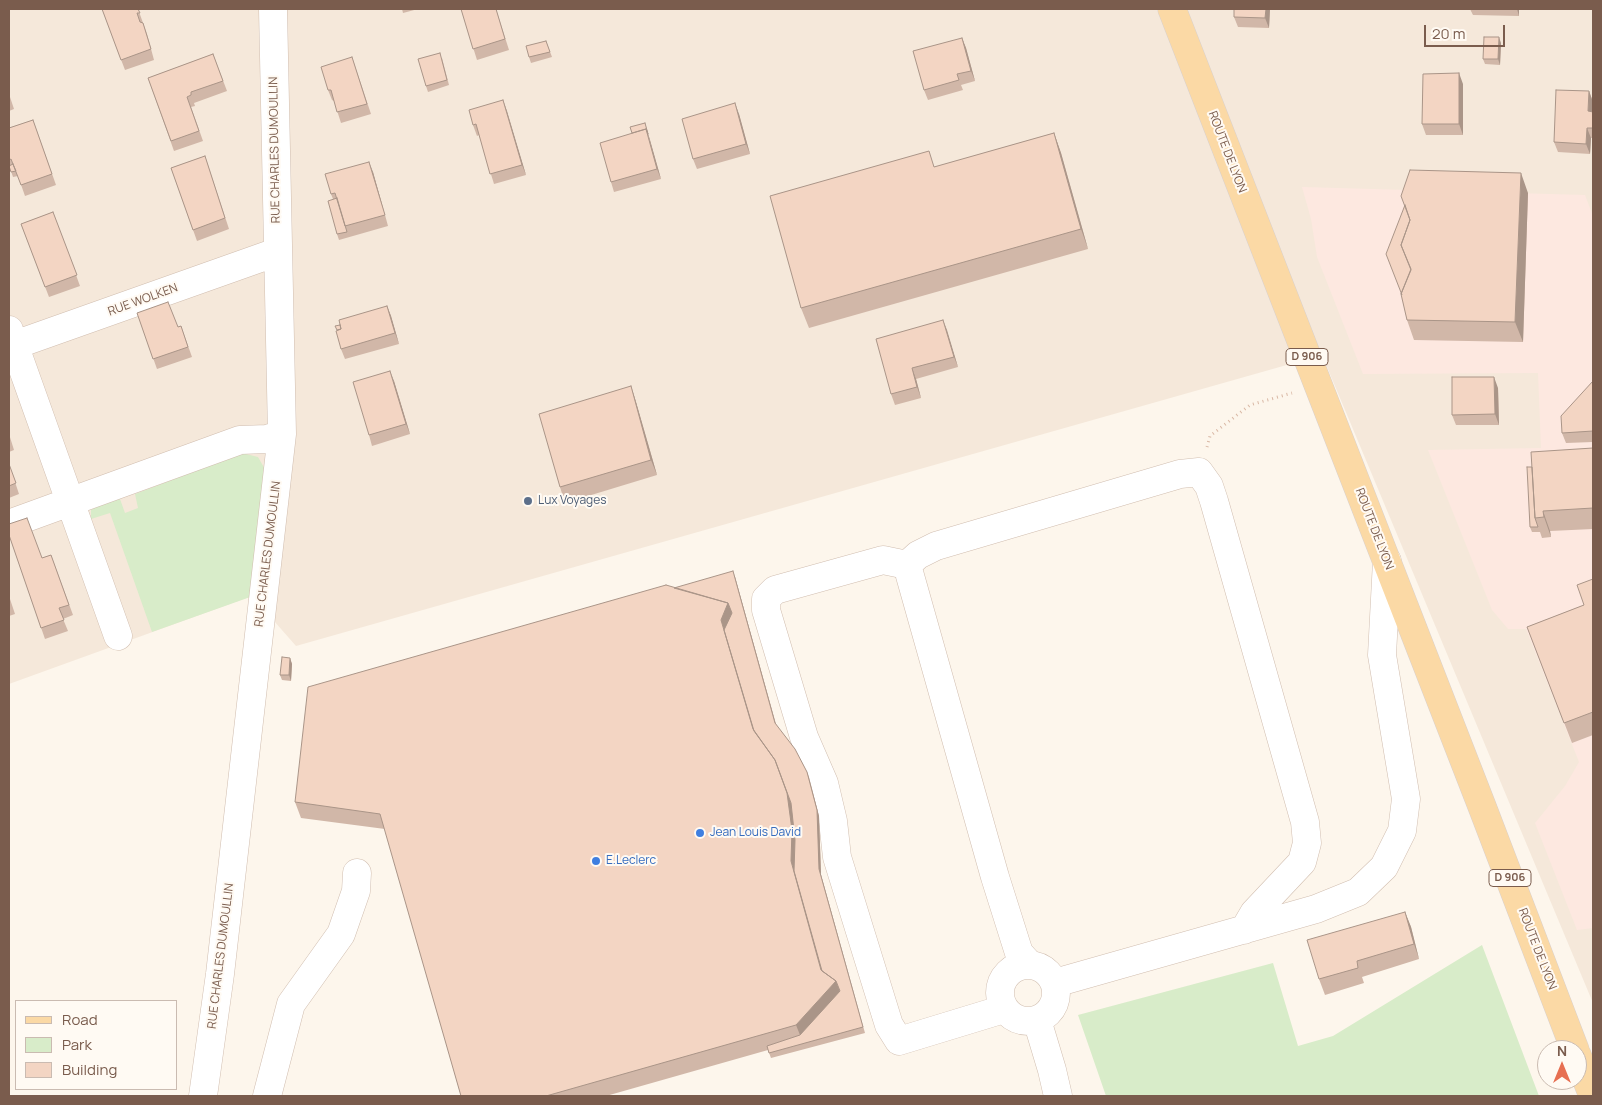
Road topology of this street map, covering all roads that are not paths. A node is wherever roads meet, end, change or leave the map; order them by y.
1 (273, 9) edge
2 (1172, 9) edge
3 (277, 252) junction
4 (10, 341) edge
5 (282, 434) junction
6 (70, 501) junction
7 (9, 524) edge
8 (1387, 561) junction
9 (907, 565) junction
10 (118, 636) dead end
11 (357, 874) dead end
12 (1244, 930) junction
13 (1028, 964) junction
14 (1055, 983) junction
15 (1004, 1009) junction
16 (1037, 1020) junction
17 (1571, 1040) edge
18 (1587, 1081) edge
19 (204, 1096) edge
20 (267, 1096) edge
21 (1058, 1096) edge
22 (1593, 1096) edge

1 - 3 street, RUE CHARLES DUMOULLIN
2 - 8 main road, ROUTE DE LYON / D 906
3 - 4 street, RUE WOLKEN
3 - 5 street, RUE CHARLES DUMOULLIN
4 - 6 street
5 - 6 street
5 - 19 street, RUE CHARLES DUMOULLIN
6 - 7 street
6 - 10 street
8 - 12 street
8 - 17 main road, ROUTE DE LYON / D 906
9 - 12 street
9 - 13 street
9 - 15 street
11 - 20 street
12 - 14 street
13 - 14 street
13 - 15 street
14 - 16 street
15 - 16 street
16 - 21 street
18 - 22 main road

